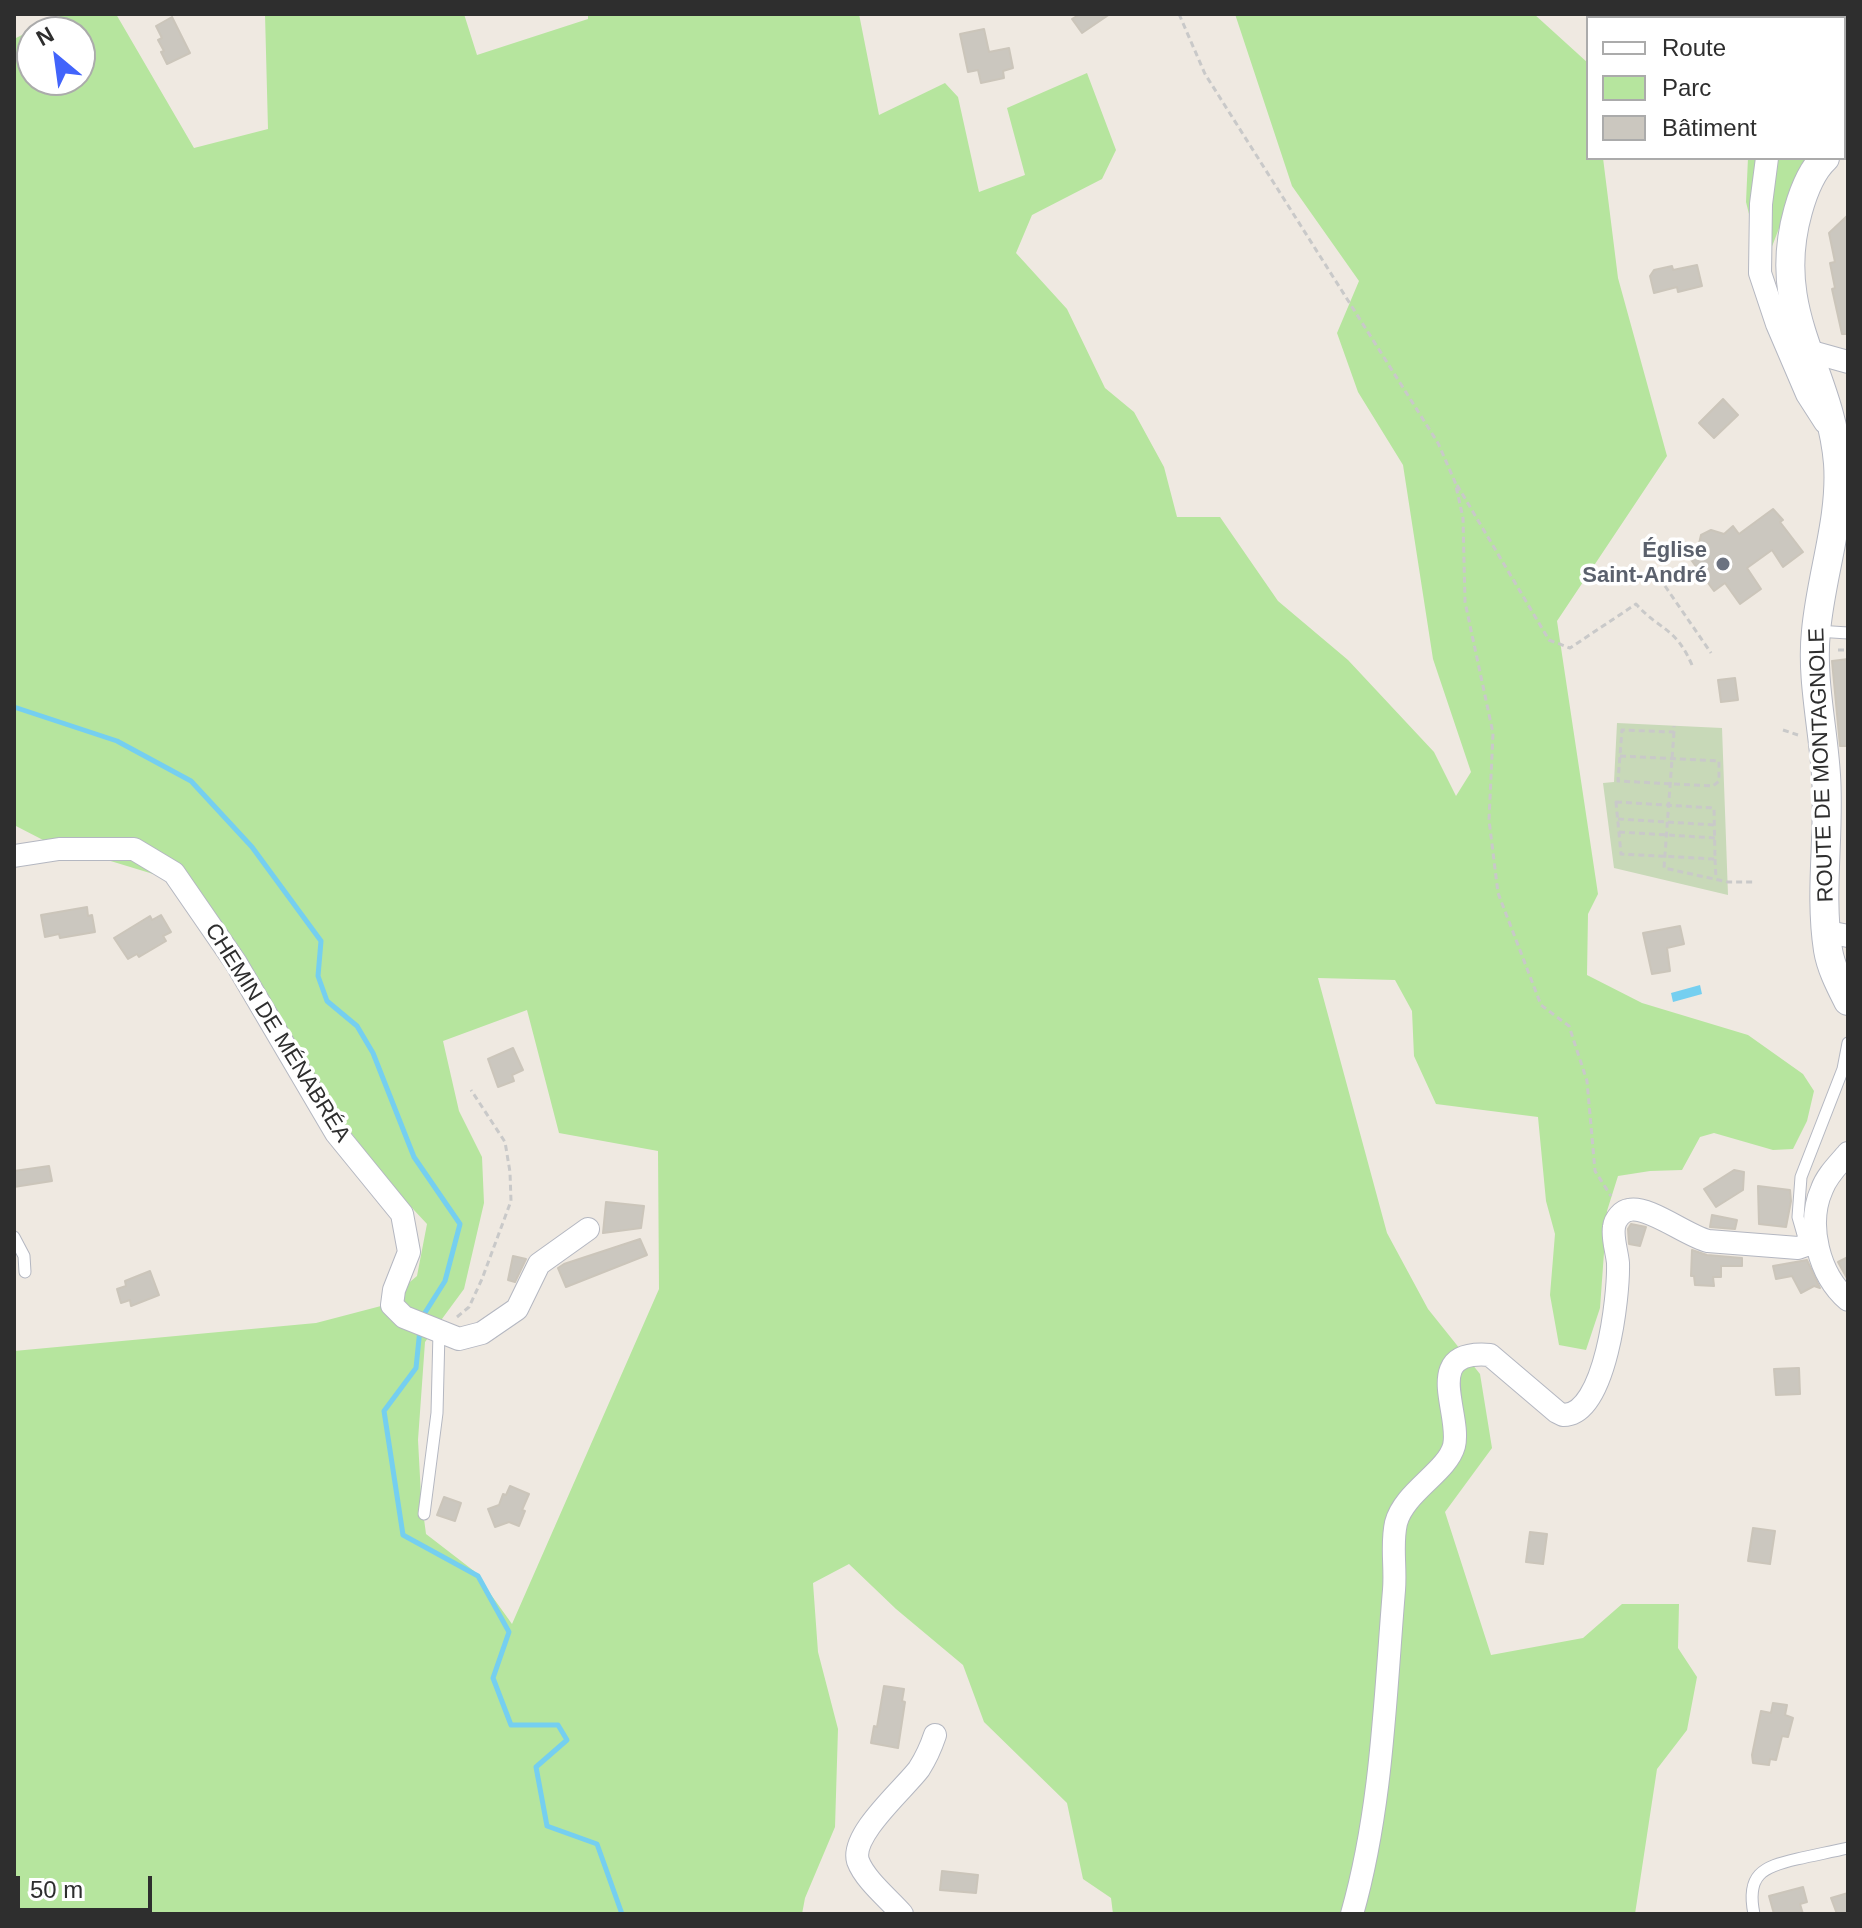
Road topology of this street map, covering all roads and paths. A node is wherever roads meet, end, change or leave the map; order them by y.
1 (1179, 14) edge
2 (1767, 160) edge
3 (1824, 160) edge
4 (1805, 350) junction
5 (1848, 362) edge
6 (1834, 434) junction
7 (1455, 482) junction
8 (1665, 586) dead end
9 (1815, 631) junction
10 (1848, 633) edge
11 (1711, 653) dead end
12 (1692, 665) dead end
13 (1674, 726) dead end
14 (1674, 732) junction
15 (1620, 756) junction
16 (1672, 759) junction
17 (1670, 783) junction
18 (1668, 805) junction
19 (1618, 819) junction
20 (1667, 822) junction
21 (1715, 825) junction
22 (1619, 832) junction
23 (1666, 835) junction
24 (1715, 838) junction
25 (14, 856) edge
26 (1665, 856) junction
27 (1715, 859) junction
28 (1716, 879) junction
29 (1754, 882) dead end
30 (1838, 934) edge
31 (1848, 1001) edge
32 (1848, 1043) edge
33 (471, 1090) dead end
34 (1848, 1153) edge
35 (1621, 1213) junction
36 (588, 1229) dead end
37 (14, 1237) edge
38 (1810, 1243) junction
39 (25, 1272) dead end
40 (1848, 1300) edge
41 (433, 1330) junction
42 (424, 1514) dead end
43 (935, 1735) dead end
44 (1848, 1848) edge
45 (902, 1914) edge
46 (1352, 1914) edge
47 (1754, 1914) edge

1 - 7 path
2 - 6 street
3 - 4 street, ROUTE DE MONTAGNOLE
4 - 5 street
4 - 6 street, ROUTE DE MONTAGNOLE
6 - 9 street, ROUTE DE MONTAGNOLE
7 - 12 path
7 - 35 path
8 - 11 path
9 - 10 lane
9 - 30 street, ROUTE DE MONTAGNOLE
13 - 14 path
14 - 15 path
14 - 16 path
15 - 16 path
15 - 17 path
16 - 17 path
16 - 17 path
17 - 18 path
18 - 19 path
18 - 20 path
18 - 21 path
19 - 20 path
19 - 22 path
20 - 21 path
20 - 23 path
21 - 24 path
22 - 23 path
22 - 26 path
23 - 24 path
23 - 26 path
24 - 27 path
25 - 41 street, CHEMIN DE MÉNABRÉA
26 - 27 path
26 - 28 path
27 - 28 path
28 - 29 path
30 - 31 street, ROUTE DE MONTAGNOLE
32 - 38 lane
33 - 41 path
34 - 38 street
35 - 38 street
35 - 46 street
36 - 41 street
37 - 39 lane
38 - 40 street
41 - 42 lane
43 - 45 street
44 - 47 lane

